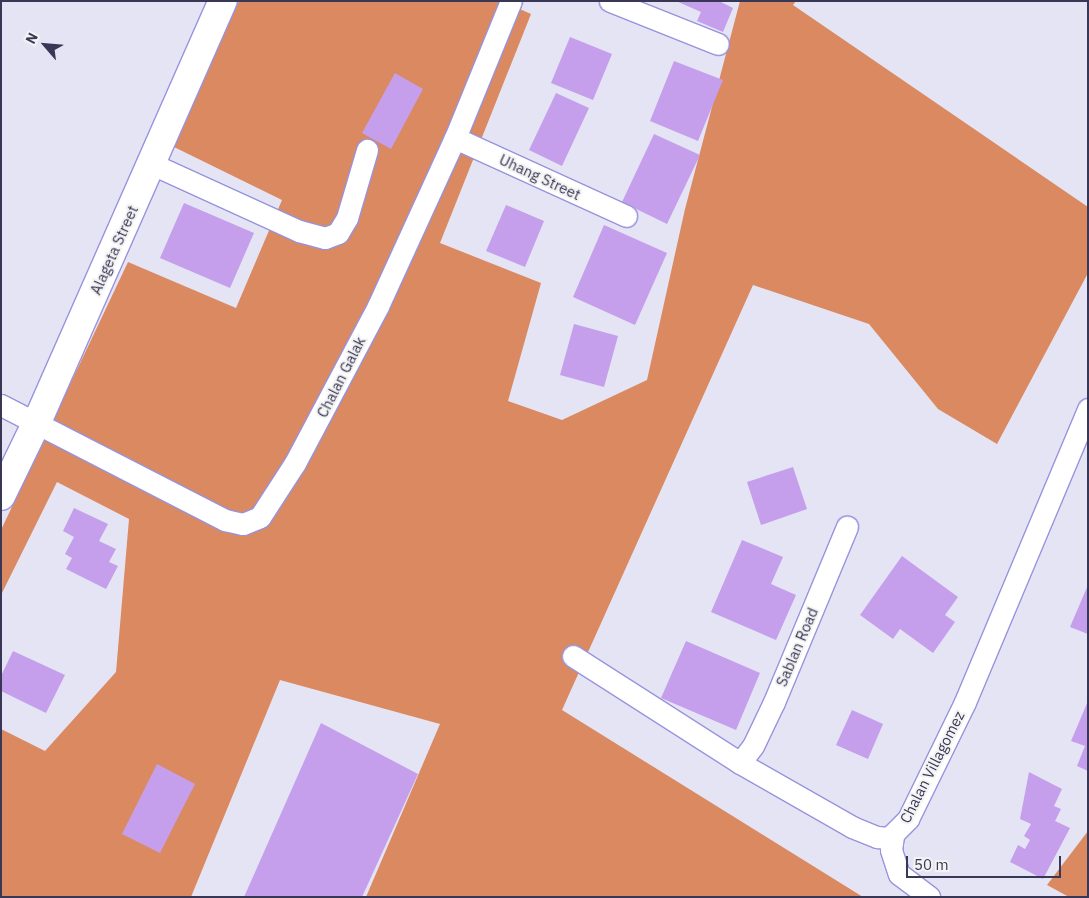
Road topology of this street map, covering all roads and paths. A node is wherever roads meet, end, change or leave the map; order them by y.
1 (223, 1) edge
2 (511, 1) edge
3 (610, 1) edge
4 (718, 44) dead end
5 (455, 138) junction
6 (366, 150) dead end
7 (152, 164) junction
8 (626, 216) dead end
9 (1, 405) edge
10 (1088, 409) edge
11 (38, 422) junction
12 (1, 496) edge
13 (847, 527) dead end
14 (573, 656) dead end
15 (740, 763) junction
16 (893, 836) junction
17 (929, 897) edge

1 - 7 main road, Alageta Street
2 - 5 street, Chalan Galak
3 - 4 street
5 - 8 street, Uhang Street
5 - 11 street, Chalan Galak
6 - 7 street
7 - 11 main road, Alageta Street
9 - 11 street
10 - 16 street, Chalan Villagomez
11 - 12 main road, Alageta Street
13 - 15 street, Sablan Road
14 - 15 street, Chalan Villagomez
15 - 16 street, Chalan Villagomez
16 - 17 street

